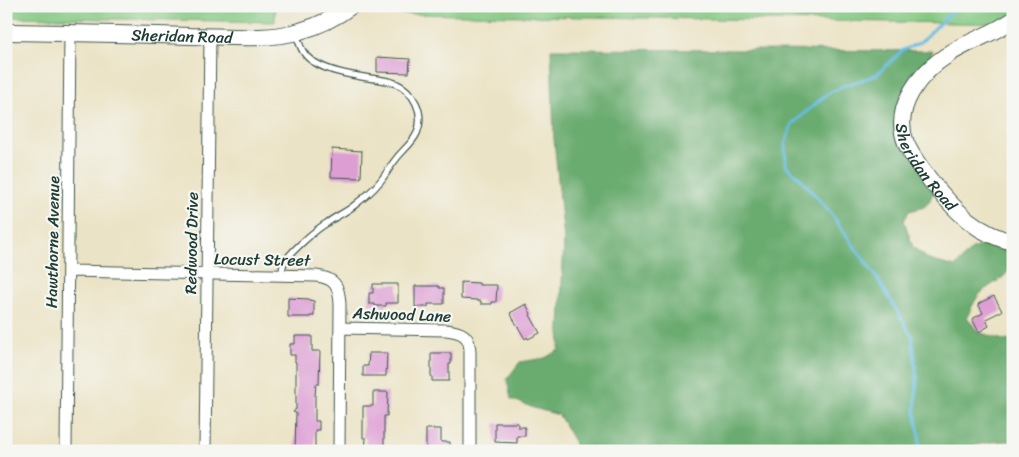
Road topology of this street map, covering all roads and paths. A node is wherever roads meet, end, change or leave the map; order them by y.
1 (351, 6) edge
2 (1013, 20) edge
3 (6, 32) edge
4 (295, 32) junction
5 (70, 33) junction
6 (210, 36) junction
7 (1013, 242) edge
8 (69, 271) junction
9 (207, 274) junction
10 (282, 275) junction
11 (334, 282) joint
12 (340, 328) junction
13 (66, 451) edge
14 (205, 451) edge
15 (339, 451) edge
16 (470, 451) edge

1 - 4 street, Sheridan Road
2 - 7 street, Sheridan Road
3 - 5 street, Sheridan Road
4 - 6 street, Sheridan Road
4 - 10 lane
5 - 6 street, Sheridan Road
5 - 8 street, Hawthorne Avenue
6 - 9 street, Redwood Drive
8 - 9 street, Locust Street
8 - 13 street, Hawthorne Avenue
9 - 10 street, Locust Street
9 - 14 street, Redwood Drive
10 - 11 street, Locust Street
11 - 12 street, Ashwood Lane
12 - 15 street, Ashwood Lane
12 - 16 street, Ashwood Lane

